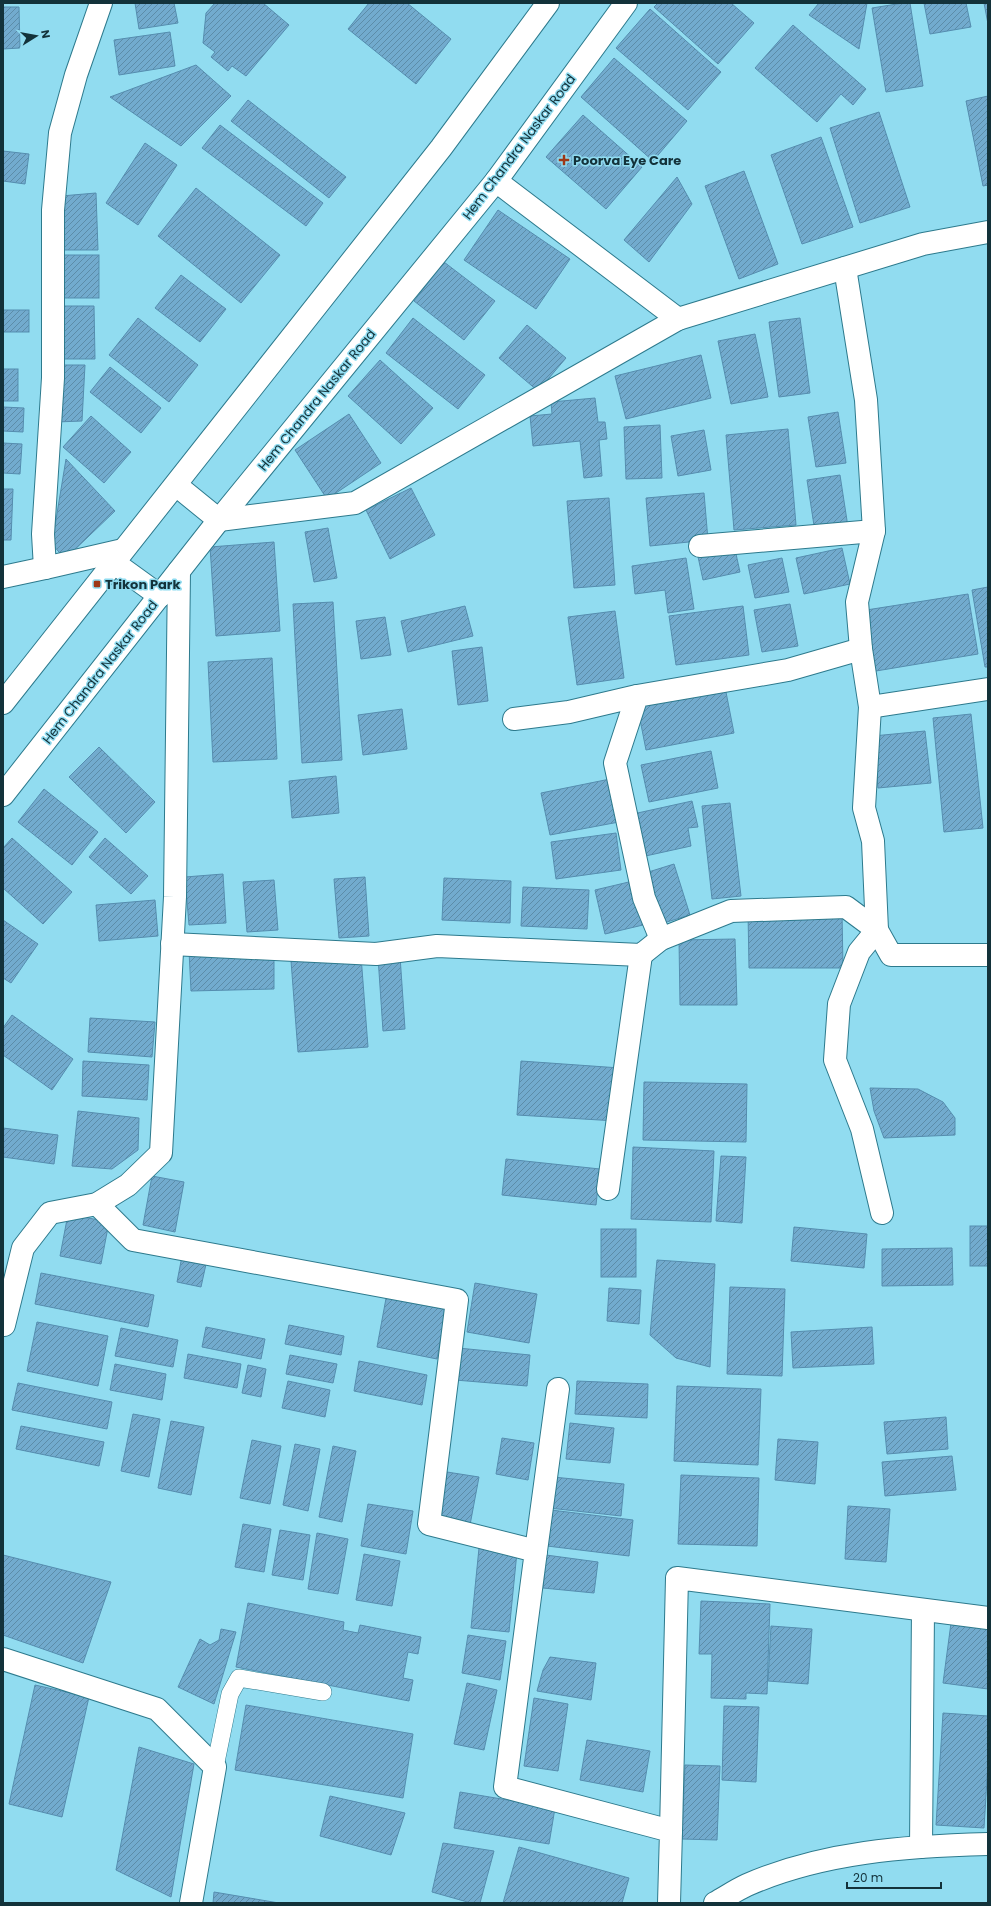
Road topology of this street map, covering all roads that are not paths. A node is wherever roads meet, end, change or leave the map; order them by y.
1 (101, 3) edge
2 (548, 3) edge
3 (626, 3) edge
4 (496, 181) junction
5 (988, 232) edge
6 (845, 268) junction
7 (678, 319) junction
8 (176, 485) junction
9 (219, 520) junction
10 (874, 531) junction
11 (700, 546) dead end
12 (118, 556) junction
13 (45, 568) junction
14 (179, 571) junction
15 (3, 577) edge
16 (160, 596) junction
17 (861, 649) junction
18 (988, 689) edge
19 (637, 696) junction
20 (3, 703) edge
21 (870, 706) junction
22 (514, 719) dead end
23 (3, 795) edge
24 (877, 930) junction
25 (661, 939) junction
26 (172, 944) junction
27 (641, 955) junction
28 (988, 955) edge
29 (608, 1188) dead end
30 (97, 1204) junction
31 (882, 1213) dead end
32 (3, 1326) edge
33 (558, 1389) dead end
34 (536, 1551) junction
35 (923, 1610) junction
36 (988, 1618) edge
37 (3, 1659) edge
38 (323, 1692) dead end
39 (215, 1767) junction
40 (671, 1831) junction
41 (988, 1844) edge
42 (922, 1847) junction
43 (191, 1903) edge
44 (669, 1903) edge
45 (715, 1903) edge

1 - 13 street
2 - 8 street
3 - 4 street, Hem Chandra Naskar Road
4 - 7 street
4 - 9 street, Hem Chandra Naskar Road
5 - 6 street
6 - 7 street
6 - 10 street
7 - 9 street
8 - 9 street
8 - 12 street
9 - 14 street, Hem Chandra Naskar Road
10 - 11 street
10 - 17 street
12 - 13 street
12 - 16 street
12 - 20 street
13 - 15 street
14 - 16 street, Hem Chandra Naskar Road
14 - 26 street
16 - 23 street, Hem Chandra Naskar Road
17 - 19 street
17 - 21 street
18 - 21 street
19 - 22 street
19 - 25 street
21 - 24 street
24 - 25 street
24 - 28 street
24 - 31 street
25 - 27 street
26 - 27 street
26 - 30 street
27 - 29 street
30 - 32 street
30 - 34 street
33 - 34 street
34 - 40 street
35 - 36 street
35 - 40 street
35 - 42 street
37 - 39 street
38 - 39 lane
39 - 43 street
40 - 44 street
41 - 42 street
42 - 45 street

